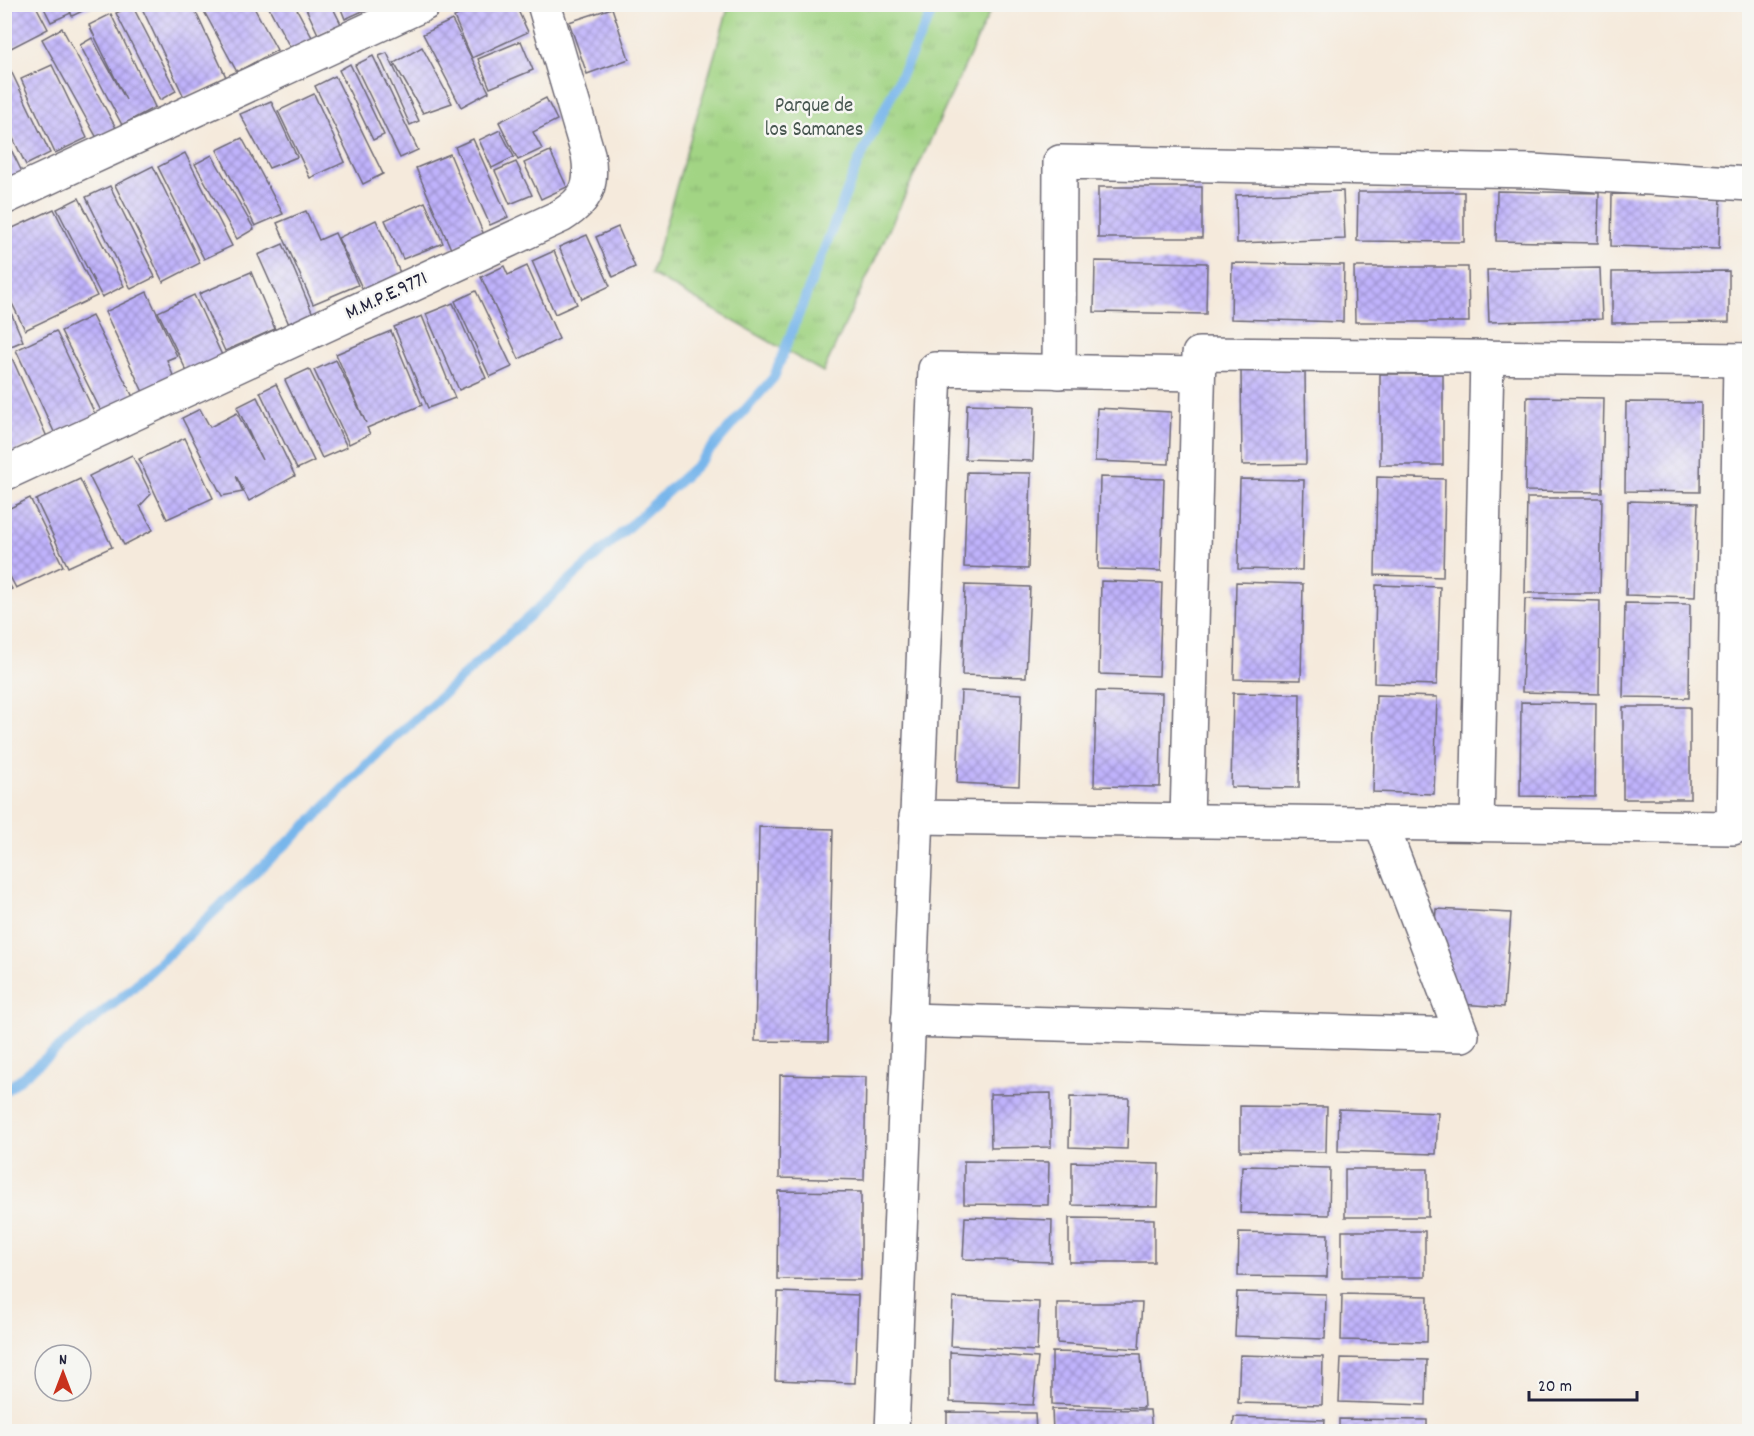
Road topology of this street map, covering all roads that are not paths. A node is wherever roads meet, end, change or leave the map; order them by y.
1 (424, 4) edge
2 (544, 4) edge
3 (1749, 184) edge
4 (4, 198) edge
5 (1487, 357) junction
6 (1745, 360) edge
7 (1059, 372) junction
8 (1197, 374) junction
9 (4, 474) edge
10 (916, 817) junction
11 (1187, 820) junction
12 (1381, 823) junction
13 (1477, 825) junction
14 (908, 1020) junction
15 (891, 1431) edge

1 - 4 street
2 - 9 street, M.M.P.E.9771
3 - 7 street
5 - 6 street
5 - 8 street
5 - 13 street
6 - 13 street
7 - 8 street
7 - 10 street
8 - 11 street
10 - 11 street
10 - 14 street
11 - 12 street
12 - 13 street
12 - 14 street
14 - 15 street

